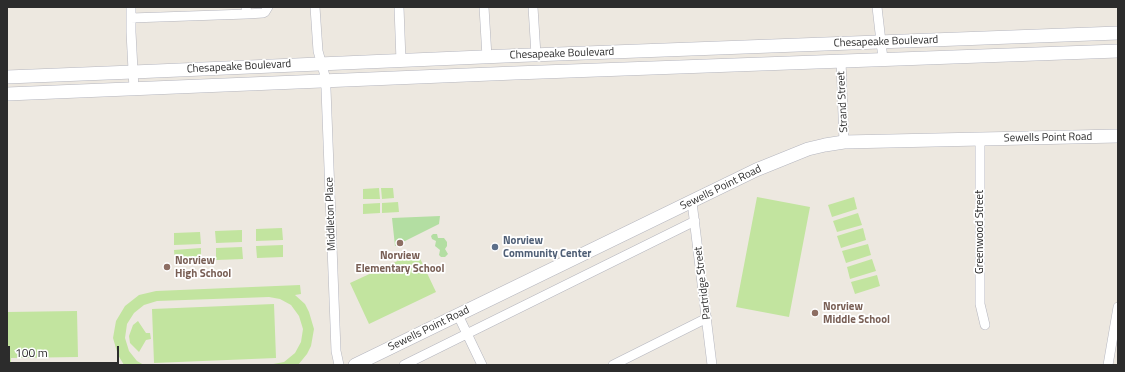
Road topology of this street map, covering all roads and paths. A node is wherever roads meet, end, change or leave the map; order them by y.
1 (131, 7) edge
2 (268, 7) edge
3 (315, 7) edge
4 (399, 7) edge
5 (484, 7) edge
6 (533, 7) edge
7 (877, 7) edge
8 (246, 10) edge
9 (131, 18) junction
10 (1118, 33) edge
11 (881, 42) junction
12 (1118, 51) edge
13 (536, 55) junction
14 (487, 57) junction
15 (884, 59) junction
16 (401, 61) junction
17 (841, 61) junction
18 (322, 64) junction
19 (133, 72) junction
20 (7, 76) edge
21 (326, 81) junction
22 (134, 89) junction
23 (7, 94) edge
24 (1118, 136) edge
25 (980, 139) junction
26 (844, 142) junction
27 (692, 202) junction
28 (695, 221) junction
29 (1118, 307) edge
30 (458, 315) junction
31 (707, 318) junction
32 (1117, 320) edge
33 (985, 325) dead end
34 (467, 334) junction
35 (339, 365) edge
36 (355, 365) edge
37 (404, 365) edge
38 (482, 365) edge
39 (613, 365) edge
40 (712, 365) edge
41 (1108, 365) edge

1 - 9 street
2 - 8 street
3 - 18 street, Middleton Place
4 - 16 street
5 - 14 street
6 - 13 street
7 - 11 street
8 - 9 street
9 - 19 street
10 - 11 main road, Chesapeake Boulevard
11 - 13 main road, Chesapeake Boulevard
11 - 15 street
12 - 15 main road, Chesapeake Boulevard
13 - 14 main road, Chesapeake Boulevard
14 - 16 main road, Chesapeake Boulevard
15 - 17 main road, Chesapeake Boulevard
16 - 18 main road, Chesapeake Boulevard
17 - 21 main road, Chesapeake Boulevard
17 - 26 street, Strand Street
18 - 19 main road, Chesapeake Boulevard
18 - 21 street, Middleton Place
19 - 20 main road, Chesapeake Boulevard
19 - 22 street
21 - 22 main road, Chesapeake Boulevard
21 - 35 street, Middleton Place
22 - 23 main road, Chesapeake Boulevard
24 - 25 main road, Sewells Point Road
25 - 26 main road, Sewells Point Road
25 - 33 street, Greenwood Street
26 - 27 main road, Sewells Point Road
27 - 28 street, Partridge Street
27 - 30 main road, Sewells Point Road
28 - 31 street, Partridge Street
28 - 34 street, Sewells Point Road
29 - 32 street
30 - 34 street
30 - 36 main road, Sewells Point Road
31 - 39 street
31 - 40 street, Partridge Street
32 - 41 street
34 - 37 street, Sewells Point Road
34 - 38 street

